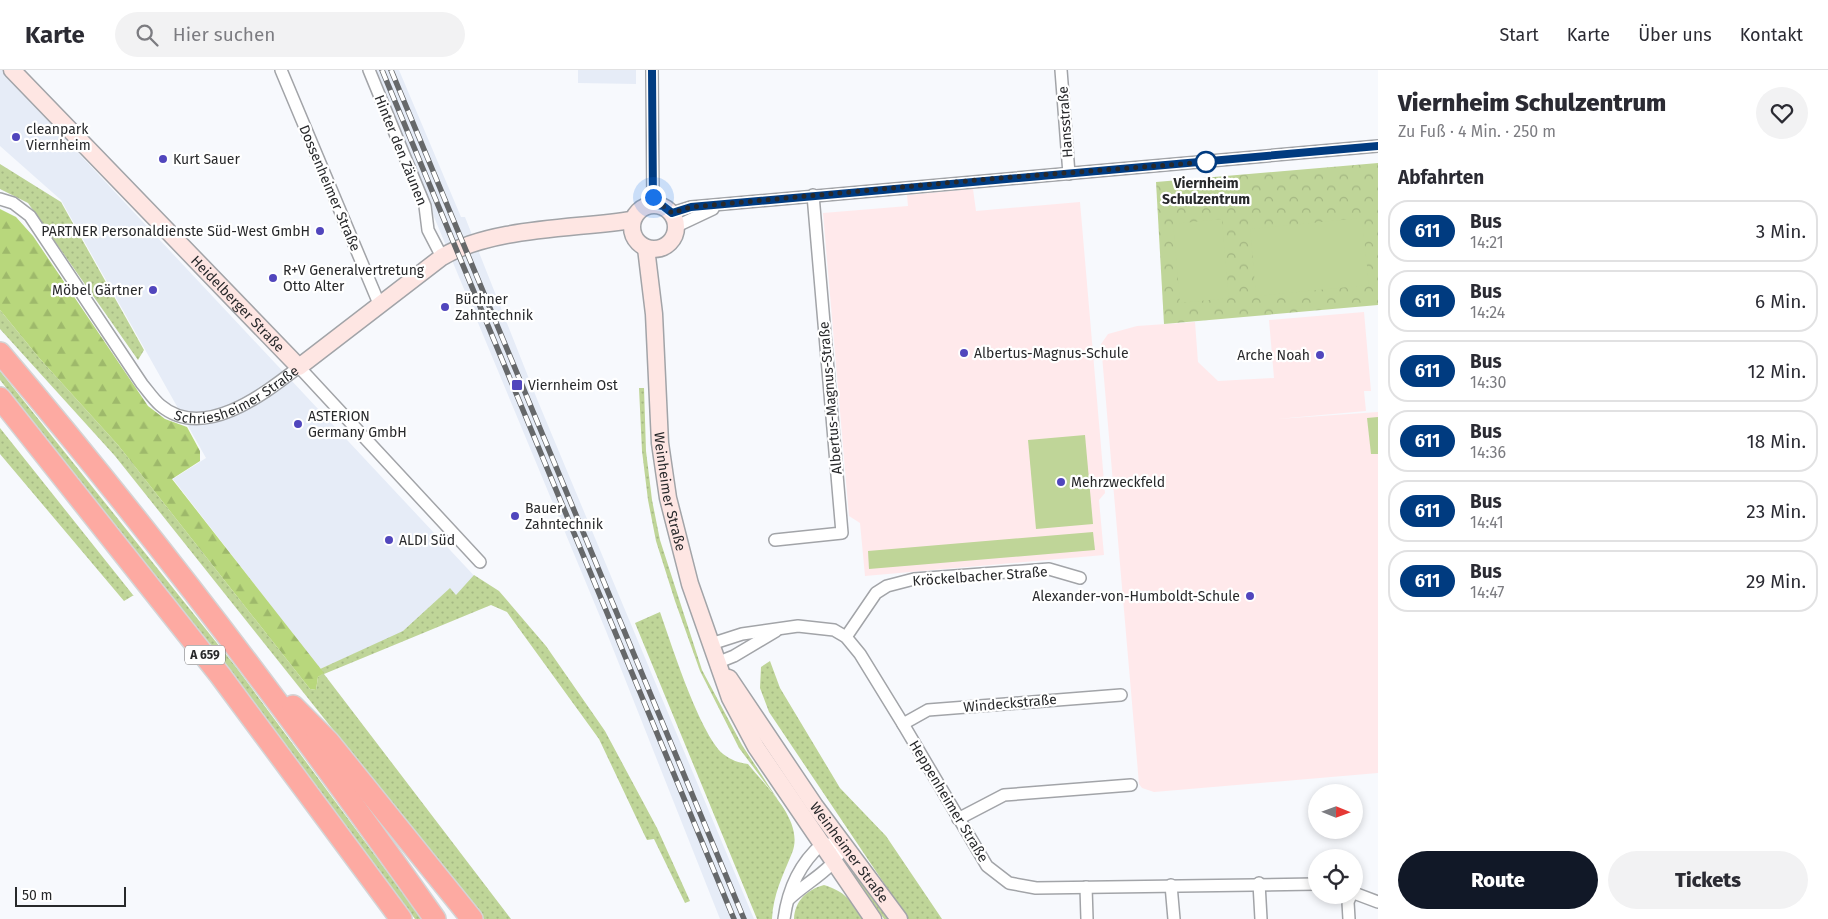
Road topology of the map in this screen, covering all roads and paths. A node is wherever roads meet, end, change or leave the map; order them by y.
1 (13, 70) edge
2 (281, 70) edge
3 (369, 70) edge
4 (652, 70) edge
5 (1061, 70) edge
6 (1378, 146) edge
7 (1069, 174) junction
8 (813, 195) junction
9 (0, 199) edge
10 (653, 204) junction
11 (674, 220) junction
12 (633, 228) junction
13 (652, 248) junction
14 (442, 257) junction
15 (380, 306) junction
16 (0, 353) edge
17 (299, 366) junction
18 (0, 398) edge
19 (774, 540) dead end
20 (480, 562) dead end
21 (1080, 578) dead end
22 (782, 628) junction
23 (846, 637) junction
24 (711, 644) junction
25 (241, 655) junction
26 (719, 662) junction
27 (1121, 695) dead end
28 (903, 724) junction
29 (1131, 785) dead end
30 (958, 819) junction
31 (822, 844) junction
32 (844, 844) junction
33 (835, 863) junction
34 (1259, 883) junction
35 (1308, 884) edge
36 (1171, 885) junction
37 (1086, 887) junction
38 (1363, 897) edge
39 (788, 900) junction
40 (1378, 902) edge
41 (1348, 904) edge
42 (401, 919) edge
43 (435, 919) edge
44 (472, 919) edge
45 (784, 919) edge
46 (873, 919) edge
47 (899, 919) edge
48 (1087, 919) edge
49 (1174, 919) edge
50 (1261, 919) edge
51 (1349, 919) edge

1 - 17 street, Heidelberger Straße
2 - 15 street, Dossenheimer Straße
3 - 14 street, Hinter den Zäunen
4 - 10 street
5 - 7 street, Hansstraße
6 - 7 street
7 - 8 street
8 - 11 street
8 - 19 street, Albertus-Magnus-Straße
9 - 17 street, Schriesheimer Straße
10 - 11 street
10 - 12 street
11 - 13 street
12 - 13 street
12 - 14 street, Schriesheimer Straße
13 - 24 street, Weinheimer Straße
14 - 15 street, Schriesheimer Straße
15 - 17 street, Schriesheimer Straße
16 - 25 highway, A 659
17 - 20 street, Heidelberger Straße
18 - 42 highway, A 659
21 - 23 street, Kröckelbacher Straße
22 - 23 street, Heppenheimer Straße
22 - 24 street, Heppenheimer Straße
22 - 26 street, Heppenheimer Straße
23 - 28 street, Heppenheimer Straße
24 - 26 street, Weinheimer Straße
25 - 43 highway, A 659
25 - 44 highway
26 - 31 street, Weinheimer Straße
26 - 32 street, Weinheimer Straße
27 - 28 street, Windeckstraße
28 - 30 street, Heppenheimer Straße
29 - 30 street
30 - 37 street, Heppenheimer Straße
31 - 32 street
31 - 33 street, Weinheimer Straße
31 - 39 street
32 - 33 street
32 - 47 street, Weinheimer Straße
33 - 39 street
33 - 46 street, Weinheimer Straße
34 - 35 street, Heppenheimer Straße
34 - 36 street, Heppenheimer Straße
34 - 50 street
36 - 37 street, Heppenheimer Straße
36 - 49 street
37 - 48 street
38 - 40 street
39 - 45 street
41 - 51 street

